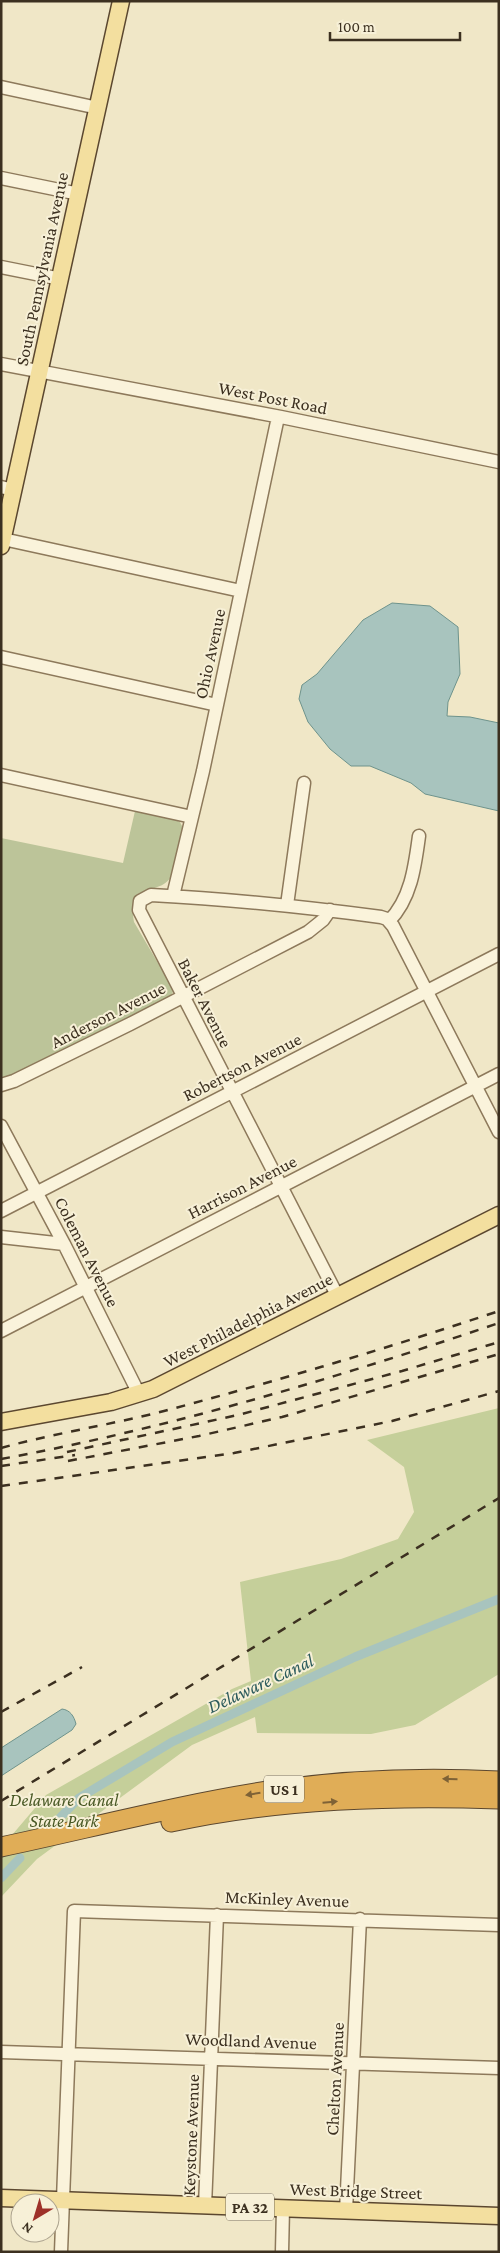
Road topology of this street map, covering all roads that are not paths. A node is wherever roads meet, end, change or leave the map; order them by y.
1 (121, 1) edge
2 (1, 87) edge
3 (98, 108) junction
4 (1, 178) edge
5 (79, 194) junction
6 (1, 267) edge
7 (61, 280) junction
8 (1, 364) edge
9 (40, 371) junction
10 (278, 418) junction
11 (499, 462) edge
12 (8, 488) edge
13 (2, 543) edge
14 (241, 591) junction
15 (1, 657) edge
16 (217, 705) junction
17 (1, 775) edge
18 (304, 783) dead end
19 (192, 817) junction
20 (419, 836) dead end
21 (173, 896) junction
22 (287, 905) junction
23 (330, 910) junction
24 (389, 921) junction
25 (499, 954) edge
26 (426, 991) junction
27 (182, 997) junction
28 (499, 1074) edge
29 (1, 1085) edge
30 (475, 1086) junction
31 (232, 1092) junction
32 (1, 1126) edge
33 (499, 1132) edge
34 (281, 1186) junction
35 (37, 1192) junction
36 (1, 1212) edge
37 (499, 1215) edge
38 (1, 1237) edge
39 (64, 1244) junction
40 (86, 1287) junction
41 (338, 1296) junction
42 (1, 1331) edge
43 (139, 1394) junction
44 (1, 1422) edge
45 (499, 1781) edge
46 (499, 1799) edge
47 (74, 1837) junction
48 (1, 1847) edge
49 (1, 1859) edge
50 (217, 1914) junction
51 (360, 1919) junction
52 (499, 1925) edge
53 (1, 2052) edge
54 (68, 2054) junction
55 (211, 2058) junction
56 (354, 2062) junction
57 (499, 2068) edge
58 (1, 2198) edge
59 (63, 2201) junction
60 (205, 2206) junction
61 (283, 2208) junction
62 (346, 2211) junction
63 (499, 2216) edge
64 (61, 2252) edge
65 (282, 2252) edge

1 - 3 main road, South Pennsylvania Avenue
2 - 3 street
3 - 5 main road, South Pennsylvania Avenue
4 - 5 street
5 - 7 main road, South Pennsylvania Avenue
6 - 7 street
7 - 9 main road, South Pennsylvania Avenue
8 - 9 street, West Post Road
9 - 10 street, West Post Road
9 - 12 main road, South Pennsylvania Avenue
10 - 11 street, West Post Road
10 - 14 street, Ohio Avenue
12 - 13 main road, South Pennsylvania Avenue
13 - 14 street
14 - 16 street, Ohio Avenue
15 - 16 street
16 - 19 street, Ohio Avenue
17 - 19 street
18 - 22 street
19 - 21 street, Ohio Avenue
20 - 24 street
21 - 22 street
21 - 27 street, Baker Avenue
22 - 23 street
23 - 24 street
23 - 27 street, Anderson Avenue
24 - 26 street
25 - 26 street, Robertson Avenue
26 - 30 street
26 - 31 street, Robertson Avenue
27 - 29 street, Anderson Avenue
27 - 31 street, Baker Avenue
28 - 30 street, Harrison Avenue
30 - 33 street
30 - 34 street, Harrison Avenue
31 - 34 street, Baker Avenue
31 - 35 street, Robertson Avenue
32 - 35 street, Coleman Avenue
34 - 40 street, Harrison Avenue
34 - 41 street, Baker Avenue
35 - 36 street, Robertson Avenue
35 - 39 street, Coleman Avenue
37 - 41 main road, West Philadelphia Avenue
38 - 39 street
39 - 40 street, Coleman Avenue
40 - 42 street, Harrison Avenue
40 - 43 street, Coleman Avenue
41 - 43 main road, West Philadelphia Avenue
43 - 44 main road, West Philadelphia Avenue
45 -> 47 highway, US 1
47 -> 46 highway, US 1
47 - 48 highway, US 1
47 - 49 highway, US 1
50 - 51 street, McKinley Avenue
50 - 54 street, McKinley Avenue
50 - 55 street, Keystone Avenue
51 - 52 street, McKinley Avenue
51 - 56 street, Chelton Avenue
53 - 54 street, Woodland Avenue
54 - 55 street, Woodland Avenue
54 - 59 street
55 - 56 street, Woodland Avenue
55 - 60 street, Keystone Avenue
56 - 57 street, Woodland Avenue
56 - 62 street, Chelton Avenue
58 - 59 main road, West Bridge Street / PA 32
59 - 60 main road, West Bridge Street / PA 32
59 - 64 street
60 - 61 main road, West Bridge Street / PA 32
61 - 62 main road, West Bridge Street / PA 32
61 - 65 street
62 - 63 main road, West Bridge Street / PA 32

